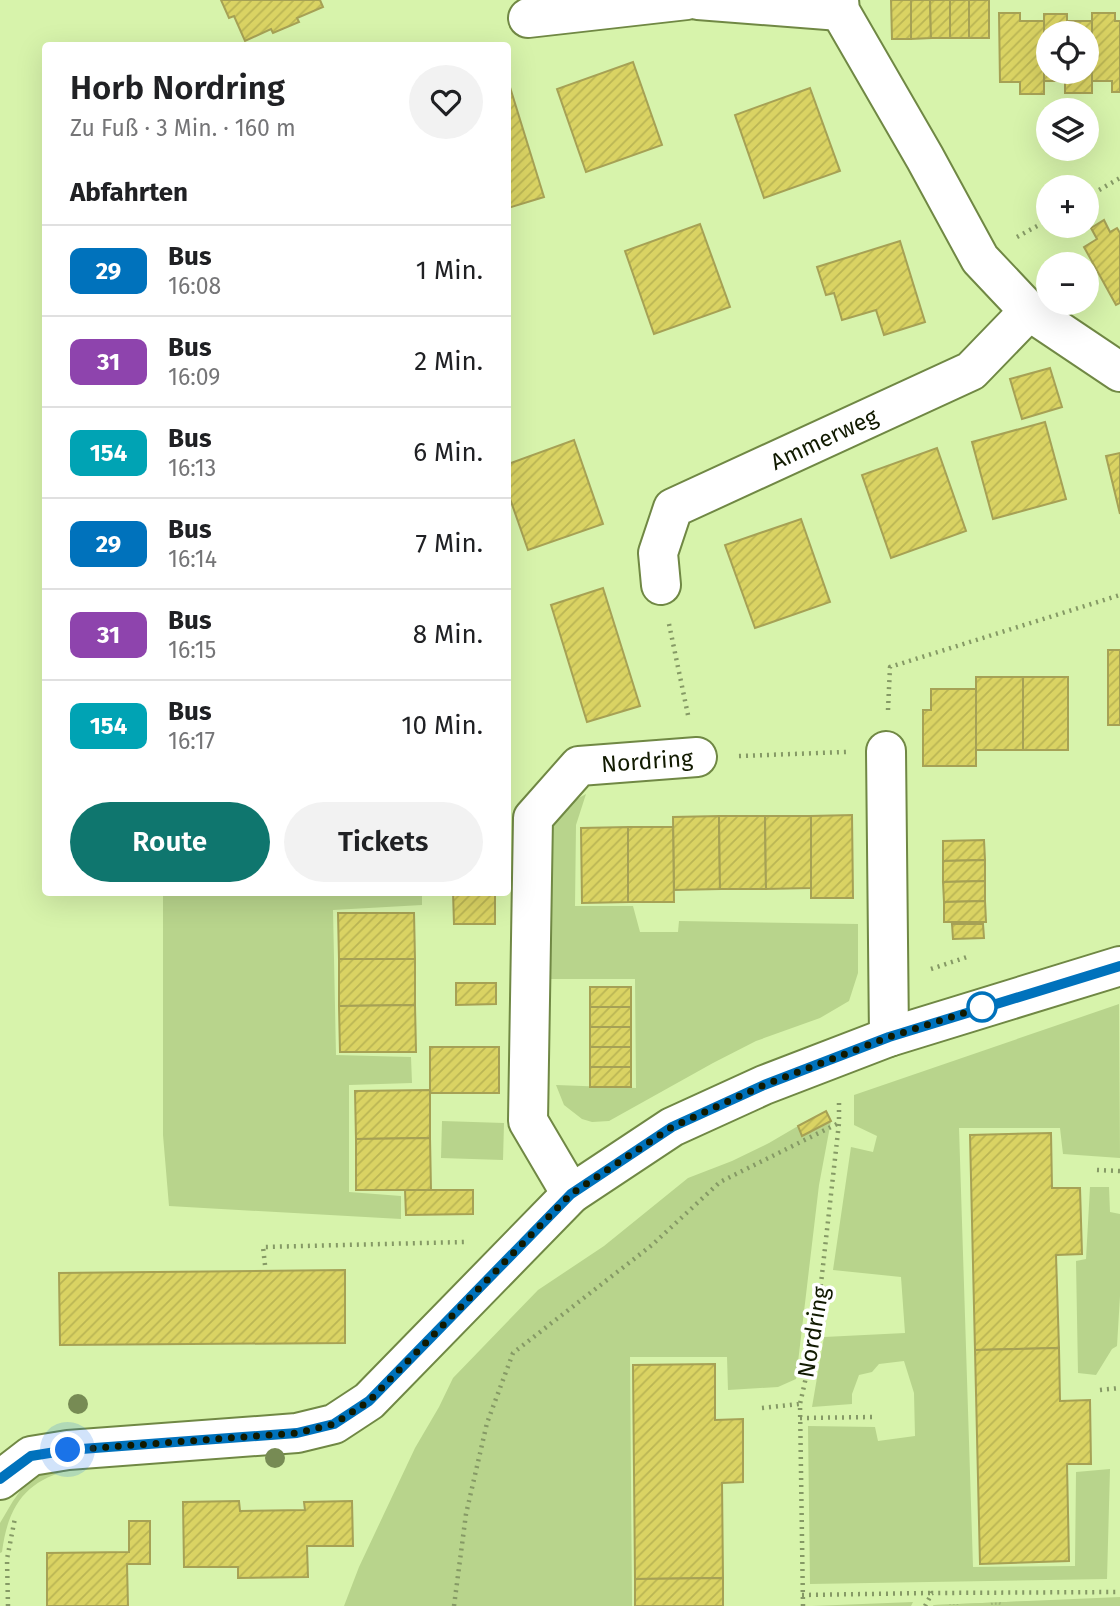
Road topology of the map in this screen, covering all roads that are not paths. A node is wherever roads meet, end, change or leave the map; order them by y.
1 (687, 0) edge
2 (698, 0) edge
3 (840, 5) edge
4 (528, 18) dead end
5 (1028, 311) junction
6 (1120, 372) edge
7 (661, 585) road end
8 (886, 751) road end
9 (696, 757) road end
10 (1120, 966) edge
11 (889, 1037) junction
12 (571, 1194) junction
13 (0, 1480) edge

1 - 4 street
2 - 3 street
3 - 5 street
5 - 6 street
5 - 7 street, Ammerweg
8 - 11 street
9 - 12 street, Nordring
10 - 11 street
11 - 12 street
12 - 13 street

